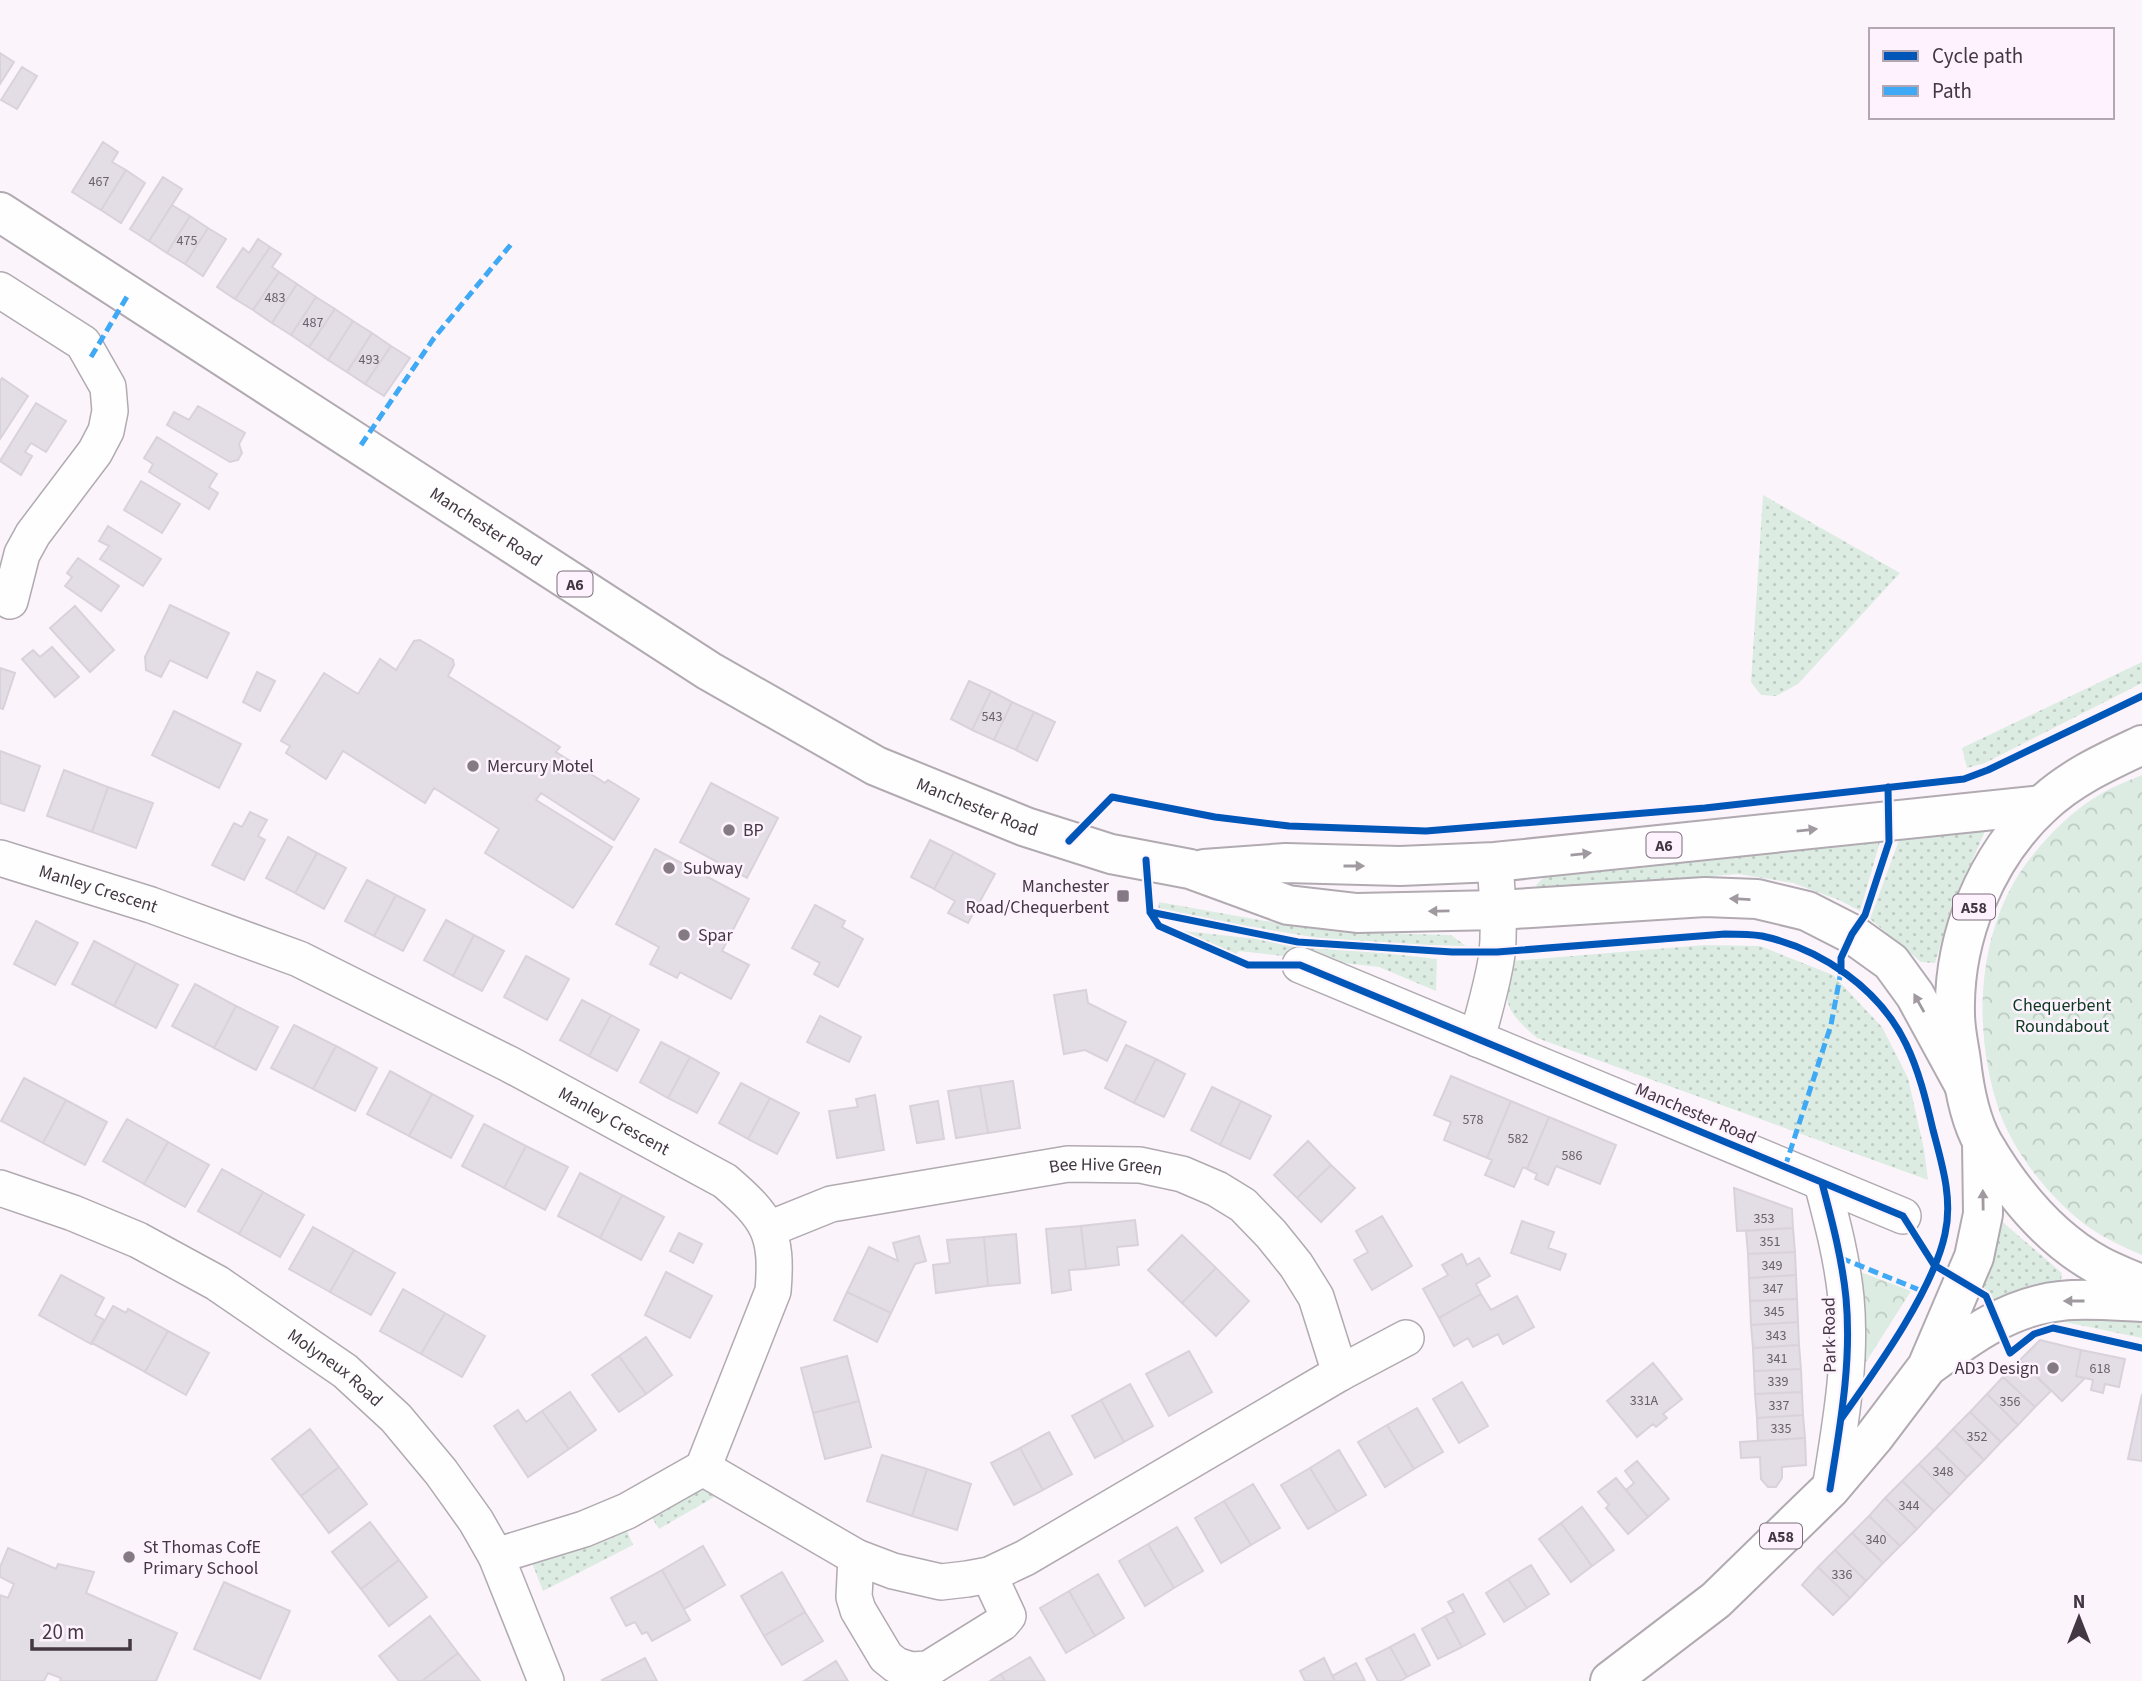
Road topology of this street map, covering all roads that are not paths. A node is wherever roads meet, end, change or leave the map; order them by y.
1 (0, 212) edge
2 (0, 290) edge
3 (11, 551) edge
4 (10, 601) dead end
5 (2142, 745) edge
6 (2042, 805) junction
7 (0, 858) edge
8 (1495, 862) junction
9 (1190, 870) junction
10 (1498, 910) junction
11 (1300, 965) dead end
12 (1476, 1039) junction
13 (1964, 1084) junction
14 (1982, 1142) junction
15 (1822, 1182) junction
16 (0, 1188) edge
17 (1903, 1216) dead end
18 (769, 1229) junction
19 (2142, 1285) edge
20 (2142, 1302) edge
21 (1406, 1338) dead end
22 (1927, 1367) junction
23 (1340, 1373) junction
24 (703, 1468) junction
25 (1830, 1489) junction
26 (496, 1556) junction
27 (856, 1557) junction
28 (989, 1574) junction
29 (546, 1681) edge
30 (1610, 1681) edge

1 - 9 main road, Manchester Road / A6
2 - 3 street
3 - 4 street
5 - 6 main road, A58
8 -> 6 main road, Manchester Road / A6
6 - 13 main road, A58
7 - 18 street, Manley Crescent
9 -> 8 main road, Manchester Road / A6
8 - 10 street
10 -> 9 main road, Manchester Road / A6
10 - 12 street
13 -> 10 main road, Manchester Road / A6
11 - 12 street, Manchester Road
12 - 15 street, Manchester Road
13 - 14 main road, A58
14 - 19 main road, A58
22 -> 14 main road, A58
15 - 17 street, Manchester Road
15 - 25 street, Park Road
16 - 26 street, Molyneux Road
18 - 23 street, Bee Hive Green
18 - 24 street, Manley Crescent
20 -> 22 main road, A58
21 - 23 street
22 - 25 main road, A58
23 - 28 street
24 - 26 street
24 - 27 street
25 - 30 main road, A58
26 - 29 street, Molyneux Road
27 - 28 street
27 - 28 street

